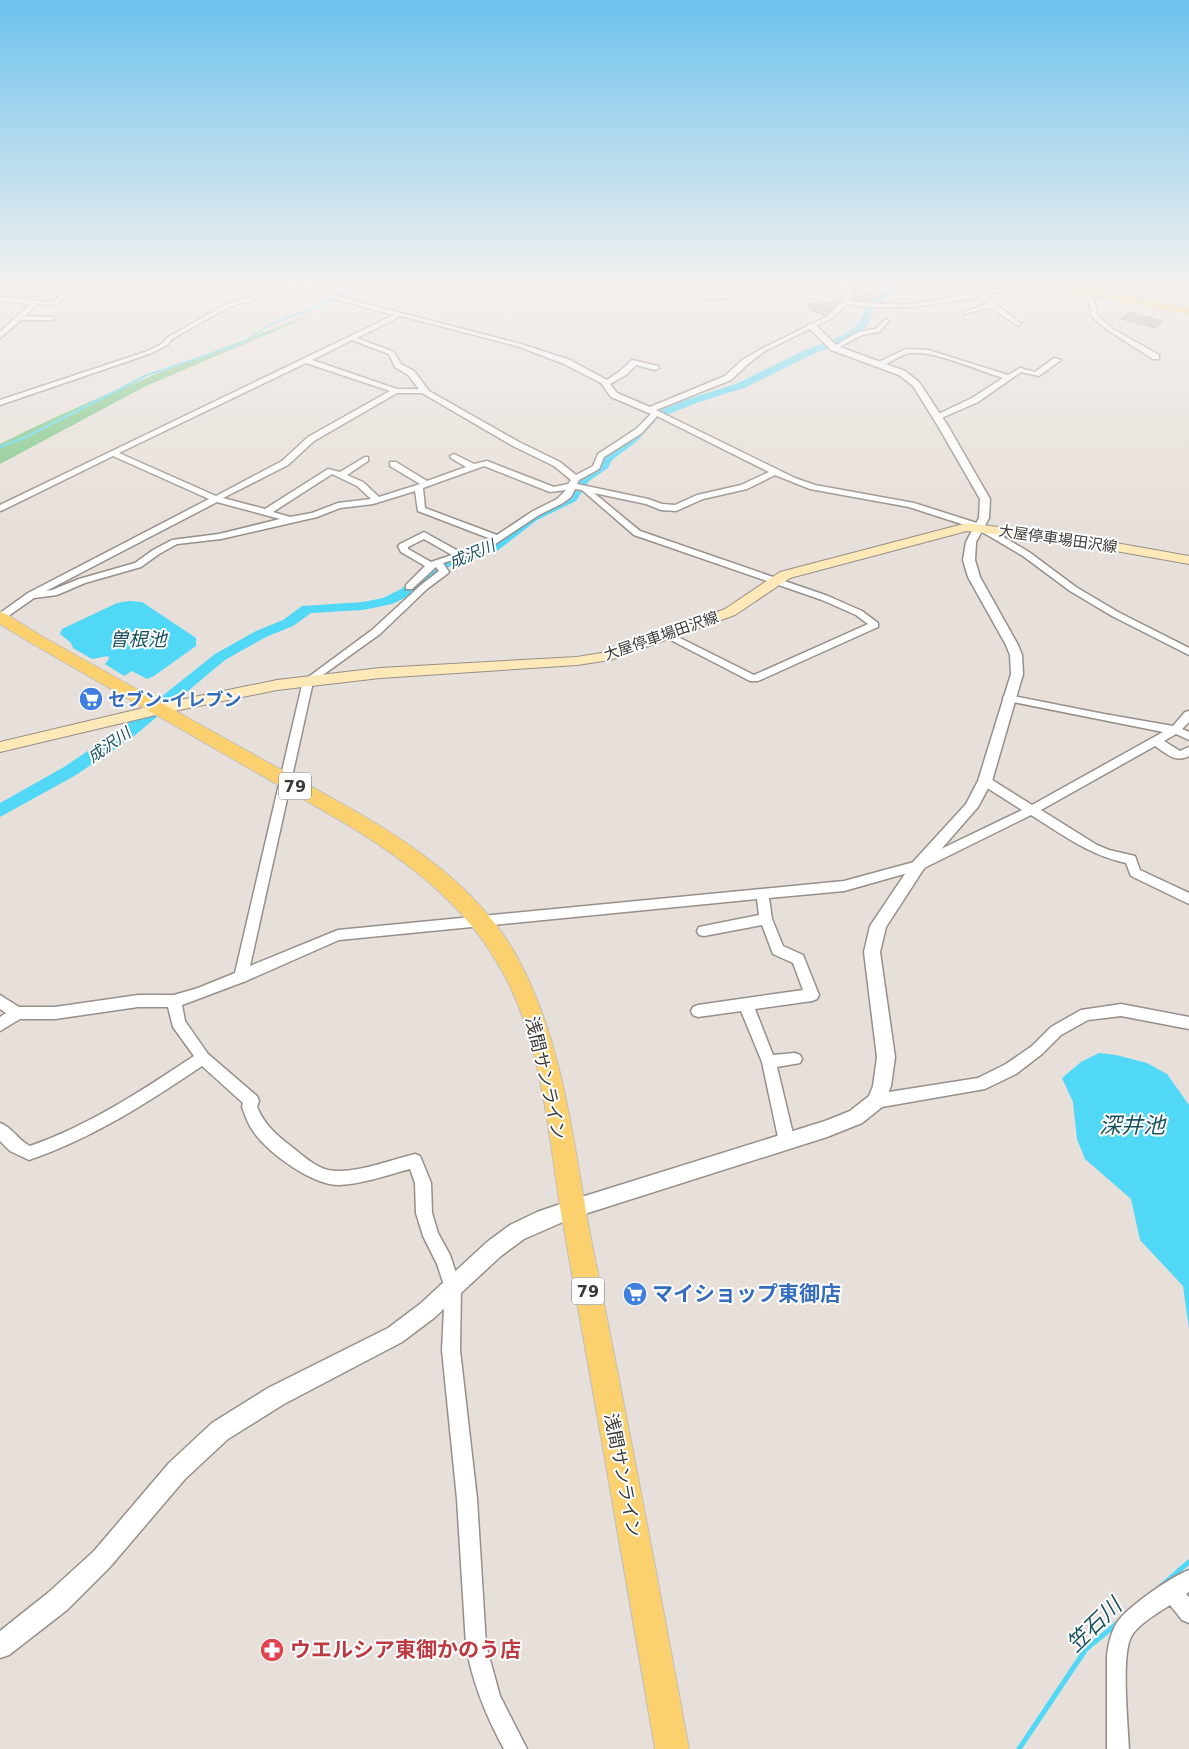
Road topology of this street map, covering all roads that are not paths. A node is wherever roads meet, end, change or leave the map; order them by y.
1 (116, 364) edge
2 (297, 364) edge
3 (316, 364) edge
4 (397, 364) edge
5 (567, 364) edge
6 (633, 364) edge
7 (640, 364) edge
8 (742, 364) edge
9 (878, 364) edge
10 (967, 364) edge
11 (1052, 364) edge
12 (655, 368) dead end
13 (1008, 377) junction
14 (606, 383) junction
15 (396, 391) junction
16 (424, 391) junction
17 (0, 403) edge
18 (657, 414) junction
19 (937, 418) junction
20 (112, 453) junction
21 (454, 456) dead end
22 (365, 459) dead end
23 (393, 464) dead end
24 (471, 466) junction
25 (775, 472) junction
26 (340, 475) junction
27 (577, 485) junction
28 (423, 486) junction
29 (216, 498) junction
30 (377, 500) junction
31 (0, 508) edge
32 (268, 511) junction
33 (287, 519) junction
34 (980, 527) junction
35 (498, 538) junction
36 (459, 555) junction
37 (1189, 560) edge
38 (438, 566) junction
39 (776, 580) junction
40 (409, 587) dead end
41 (31, 596) junction
42 (0, 617) edge
43 (668, 636) junction
44 (1189, 652) edge
45 (308, 681) junction
46 (1008, 698) junction
47 (153, 709) junction
48 (1189, 715) edge
49 (1175, 730) junction
50 (1189, 736) edge
51 (1156, 741) junction
52 (0, 747) edge
53 (1189, 750) edge
54 (285, 780) junction
55 (984, 781) junction
56 (1032, 810) junction
57 (918, 866) junction
58 (762, 893) junction
59 (1189, 899) edge
60 (766, 919) junction
61 (480, 921) junction
62 (704, 931) dead end
63 (241, 976) junction
64 (0, 1001) edge
65 (174, 1001) junction
66 (746, 1005) junction
67 (698, 1011) dead end
68 (16, 1013) junction
69 (1189, 1023) edge
70 (0, 1025) edge
71 (204, 1058) junction
72 (795, 1059) dead end
73 (769, 1062) junction
74 (876, 1102) junction
75 (0, 1130) edge
76 (787, 1142) junction
77 (572, 1209) junction
78 (453, 1288) junction
79 (1189, 1580) edge
80 (1172, 1592) junction
81 (1189, 1613) edge
82 (0, 1646) edge
83 (516, 1749) edge
84 (672, 1749) edge
85 (1118, 1749) edge

1 - 17 street
2 - 20 street
3 - 15 street
4 - 16 street
5 - 14 street
6 - 14 street
7 - 12 street
8 - 18 street
9 - 19 street
10 - 13 street
11 - 13 street
13 - 19 street
14 - 18 street
15 - 16 street
15 - 29 street
16 - 27 street
18 - 25 street
18 - 27 street
19 - 34 street
20 - 29 street
20 - 31 street
21 - 24 street
22 - 26 street
23 - 28 street
24 - 27 street
24 - 28 street
25 - 27 street
25 - 34 street
26 - 30 street
26 - 32 street
27 - 35 street
27 - 39 street
28 - 30 street
28 - 35 street
29 - 32 street
29 - 41 street
30 - 33 street
32 - 33 street
33 - 41 street
34 - 37 main road, 大屋停車場田沢線
34 - 39 main road, 大屋停車場田沢線
34 - 44 street
34 - 46 street
35 - 36 street
36 - 38 street
36 - 38 street
38 - 40 street
38 - 45 street
39 - 43 main road, 大屋停車場田沢線
39 - 43 street
41 - 42 street
42 - 47 main road, 浅間サンライン / 79
43 - 45 main road, 大屋停車場田沢線
45 - 47 main road, 大屋停車場田沢線
45 - 54 street
46 - 49 street
46 - 55 street
47 - 52 main road, 大屋停車場田沢線
47 - 54 main road, 浅間サンライン / 79
48 - 49 street
49 - 50 street
49 - 51 street
51 - 53 street
51 - 56 street
54 - 61 main road, 浅間サンライン / 79
54 - 63 street
55 - 56 street
55 - 57 street
56 - 57 street
56 - 59 street
57 - 58 street
57 - 74 street
58 - 60 street
58 - 61 street
60 - 62 street
60 - 66 street
61 - 63 street
61 - 77 main road, 浅間サンライン / 79
63 - 65 street
64 - 68 street
65 - 68 street
65 - 71 street
66 - 67 street
66 - 73 street
68 - 70 street
69 - 74 street
71 - 75 street
71 - 78 street
72 - 73 street
73 - 76 street
74 - 76 street
76 - 77 street
77 - 78 street
77 - 84 main road, 浅間サンライン / 79
78 - 82 street
78 - 83 street
79 - 80 street
80 - 81 street
80 - 85 street

